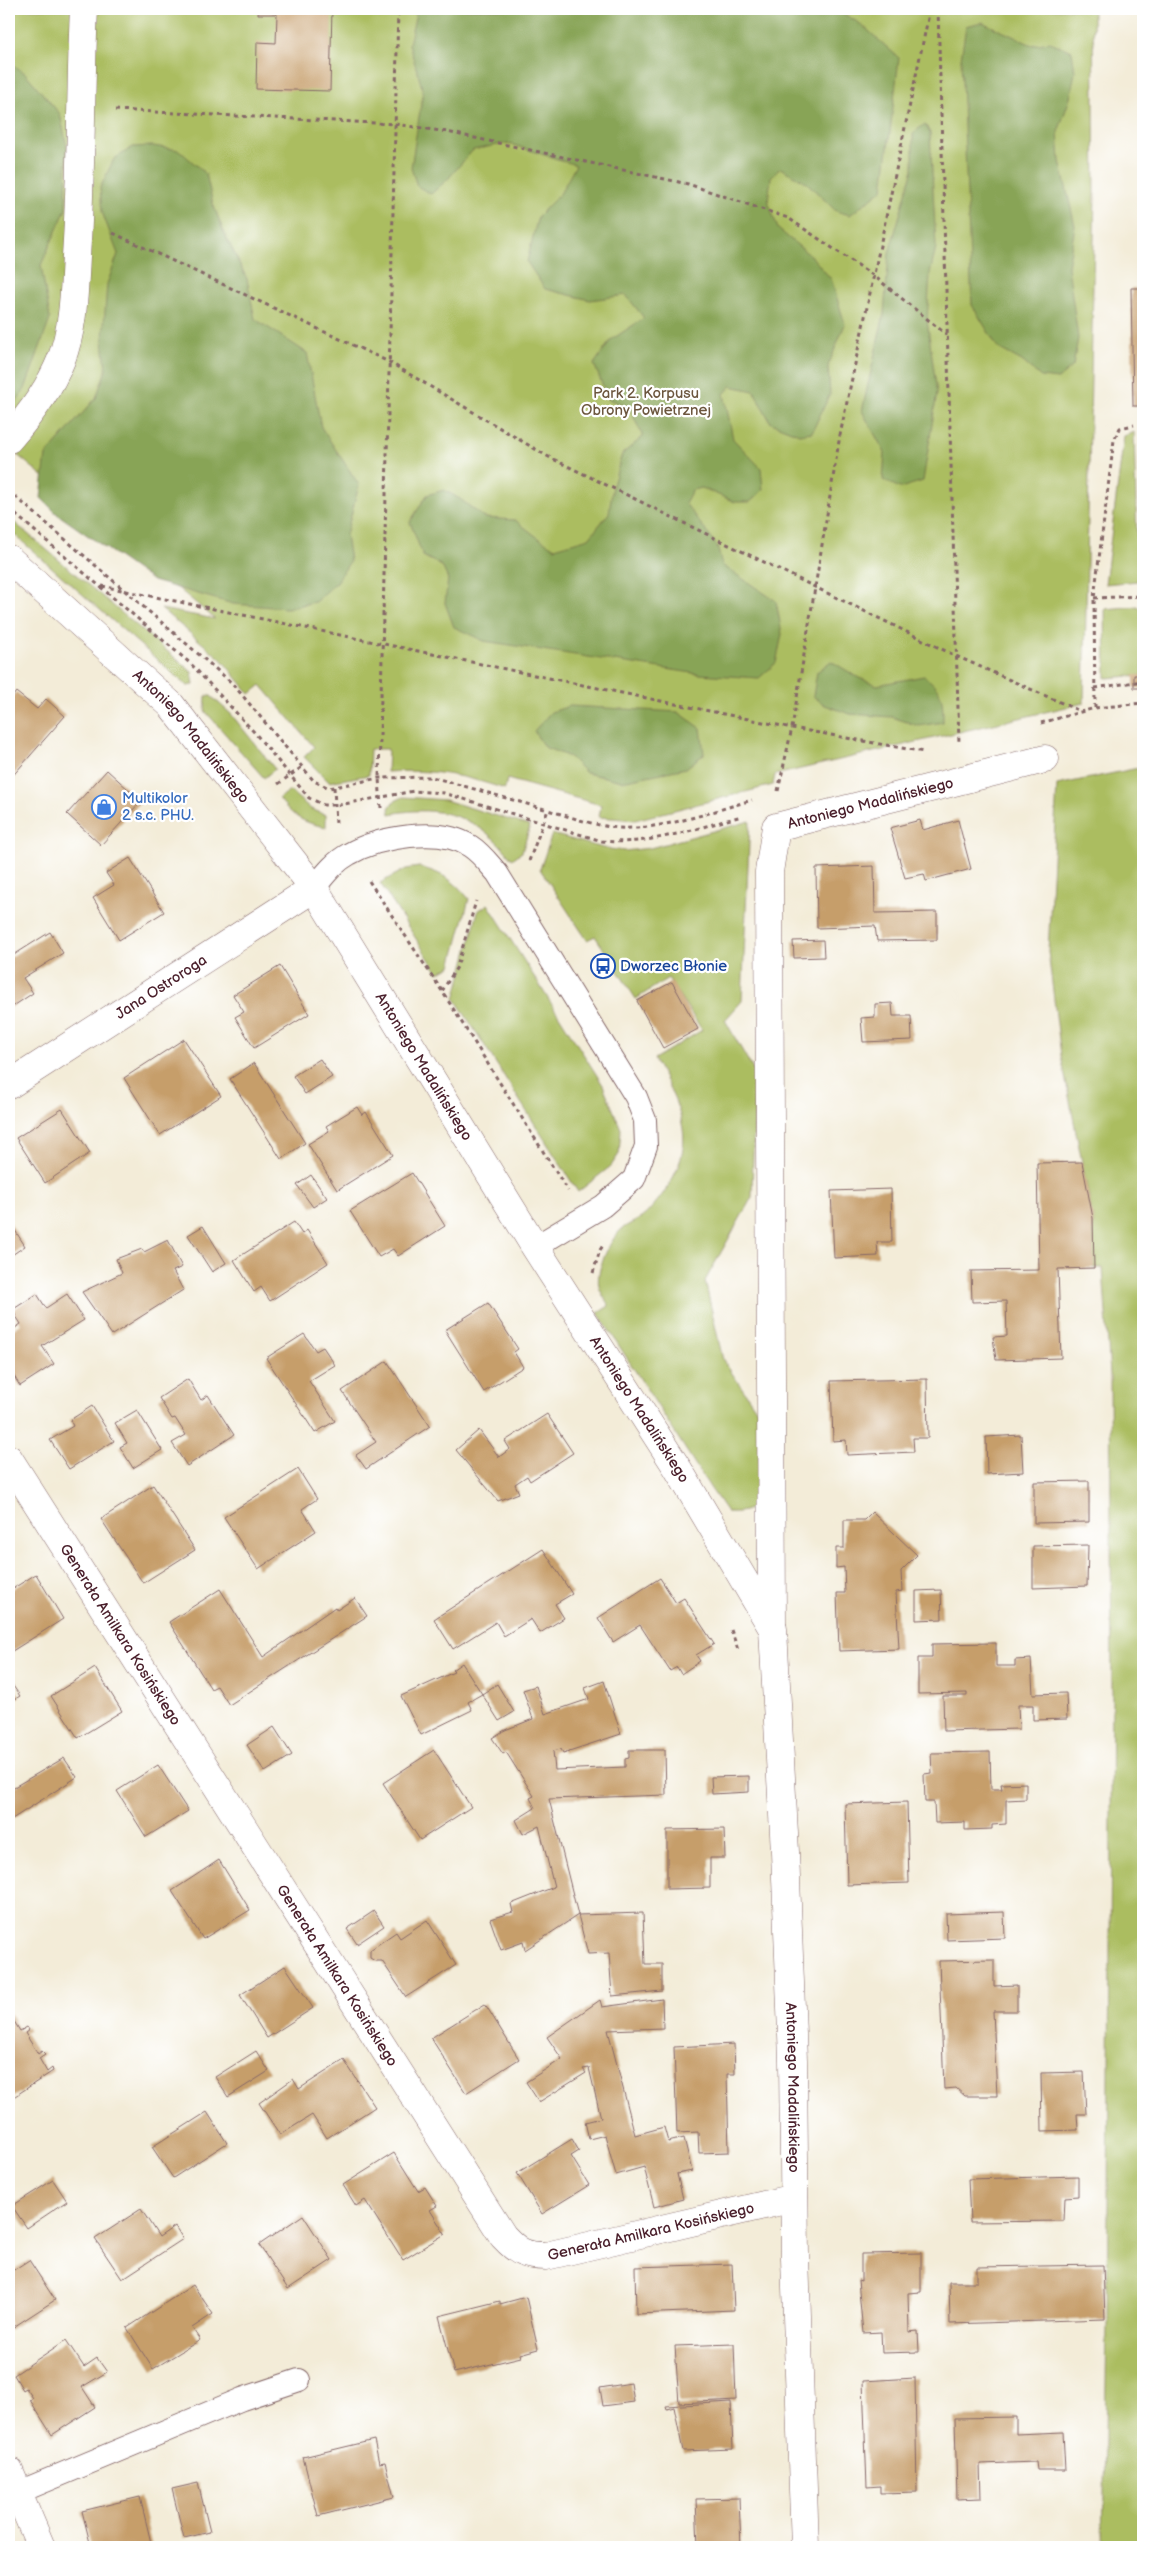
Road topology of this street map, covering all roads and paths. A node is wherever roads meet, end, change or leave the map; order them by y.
1 (84, 9) edge
2 (398, 9) edge
3 (930, 9) edge
4 (938, 9) edge
5 (80, 108) junction
6 (395, 124) junction
7 (79, 216) junction
8 (874, 276) junction
9 (947, 335) junction
10 (389, 362) junction
11 (1134, 425) dead end
12 (9, 439) edge
13 (9, 491) edge
14 (9, 508) edge
15 (9, 559) edge
16 (101, 586) junction
17 (815, 588) junction
18 (126, 591) junction
19 (1143, 596) edge
20 (1094, 598) junction
21 (382, 644) junction
22 (956, 656) junction
23 (1143, 681) edge
24 (1095, 688) junction
25 (1143, 703) edge
26 (1095, 708) junction
27 (1082, 712) junction
28 (1033, 725) dead end
29 (792, 728) junction
30 (968, 742) dead end
31 (959, 744) junction
32 (950, 746) dead end
33 (932, 750) dead end
34 (1045, 758) dead end
35 (379, 778) junction
36 (334, 787) junction
37 (777, 793) junction
38 (380, 797) junction
39 (334, 805) junction
40 (548, 810) junction
41 (775, 817) junction
42 (545, 823) junction
43 (386, 840) junction
44 (349, 854) junction
45 (376, 878) dead end
46 (371, 884) junction
47 (314, 888) junction
48 (476, 898) dead end
49 (442, 991) junction
50 (9, 1085) edge
51 (584, 1217) junction
52 (535, 1247) junction
53 (603, 1247) dead end
54 (9, 1459) edge
55 (728, 1621) dead end
56 (772, 1628) junction
57 (740, 1657) dead end
58 (794, 2198) junction
59 (299, 2380) dead end
60 (14, 2481) edge
61 (41, 2547) edge
62 (805, 2547) edge

1 - 5 street
2 - 6 path
3 - 8 path
4 - 9 path
5 - 6 path
5 - 7 street
6 - 8 path
6 - 10 path
7 - 10 path
7 - 12 street
8 - 9 path
8 - 17 path
9 - 22 path
10 - 17 path
10 - 21 path
11 - 20 path
13 - 18 path
14 - 16 path
15 - 47 street, Antoniego Madalińskiego
16 - 18 path
16 - 39 path
17 - 22 path
17 - 29 path
18 - 21 path
18 - 36 path
19 - 20 path
20 - 24 path
21 - 29 path
21 - 35 path
22 - 27 path
22 - 31 path
23 - 24 path
24 - 26 path
25 - 26 path
26 - 27 path
27 - 28 path
29 - 33 path
29 - 37 path
30 - 31 path
31 - 32 path
34 - 41 street, Antoniego Madalińskiego
35 - 36 path
35 - 38 path
35 - 40 path
36 - 39 path
37 - 40 path
37 - 41 path
38 - 39 path
38 - 42 path
38 - 43 path
39 - 44 path
40 - 42 path
41 - 42 path
41 - 56 street, Antoniego Madalińskiego
43 - 44 lane
43 - 51 lane
44 - 46 path
44 - 47 lane
45 - 46 path
46 - 49 path
47 - 50 street, Jana Ostroroga
47 - 52 street, Antoniego Madalińskiego
48 - 49 path
49 - 51 path
51 - 52 lane
51 - 53 path
52 - 56 street, Antoniego Madalińskiego
54 - 58 street, Generała Amilkara Kosińskiego
55 - 57 path
56 - 58 street, Antoniego Madalińskiego
58 - 62 street, Antoniego Madalińskiego
59 - 60 lane
60 - 61 street

